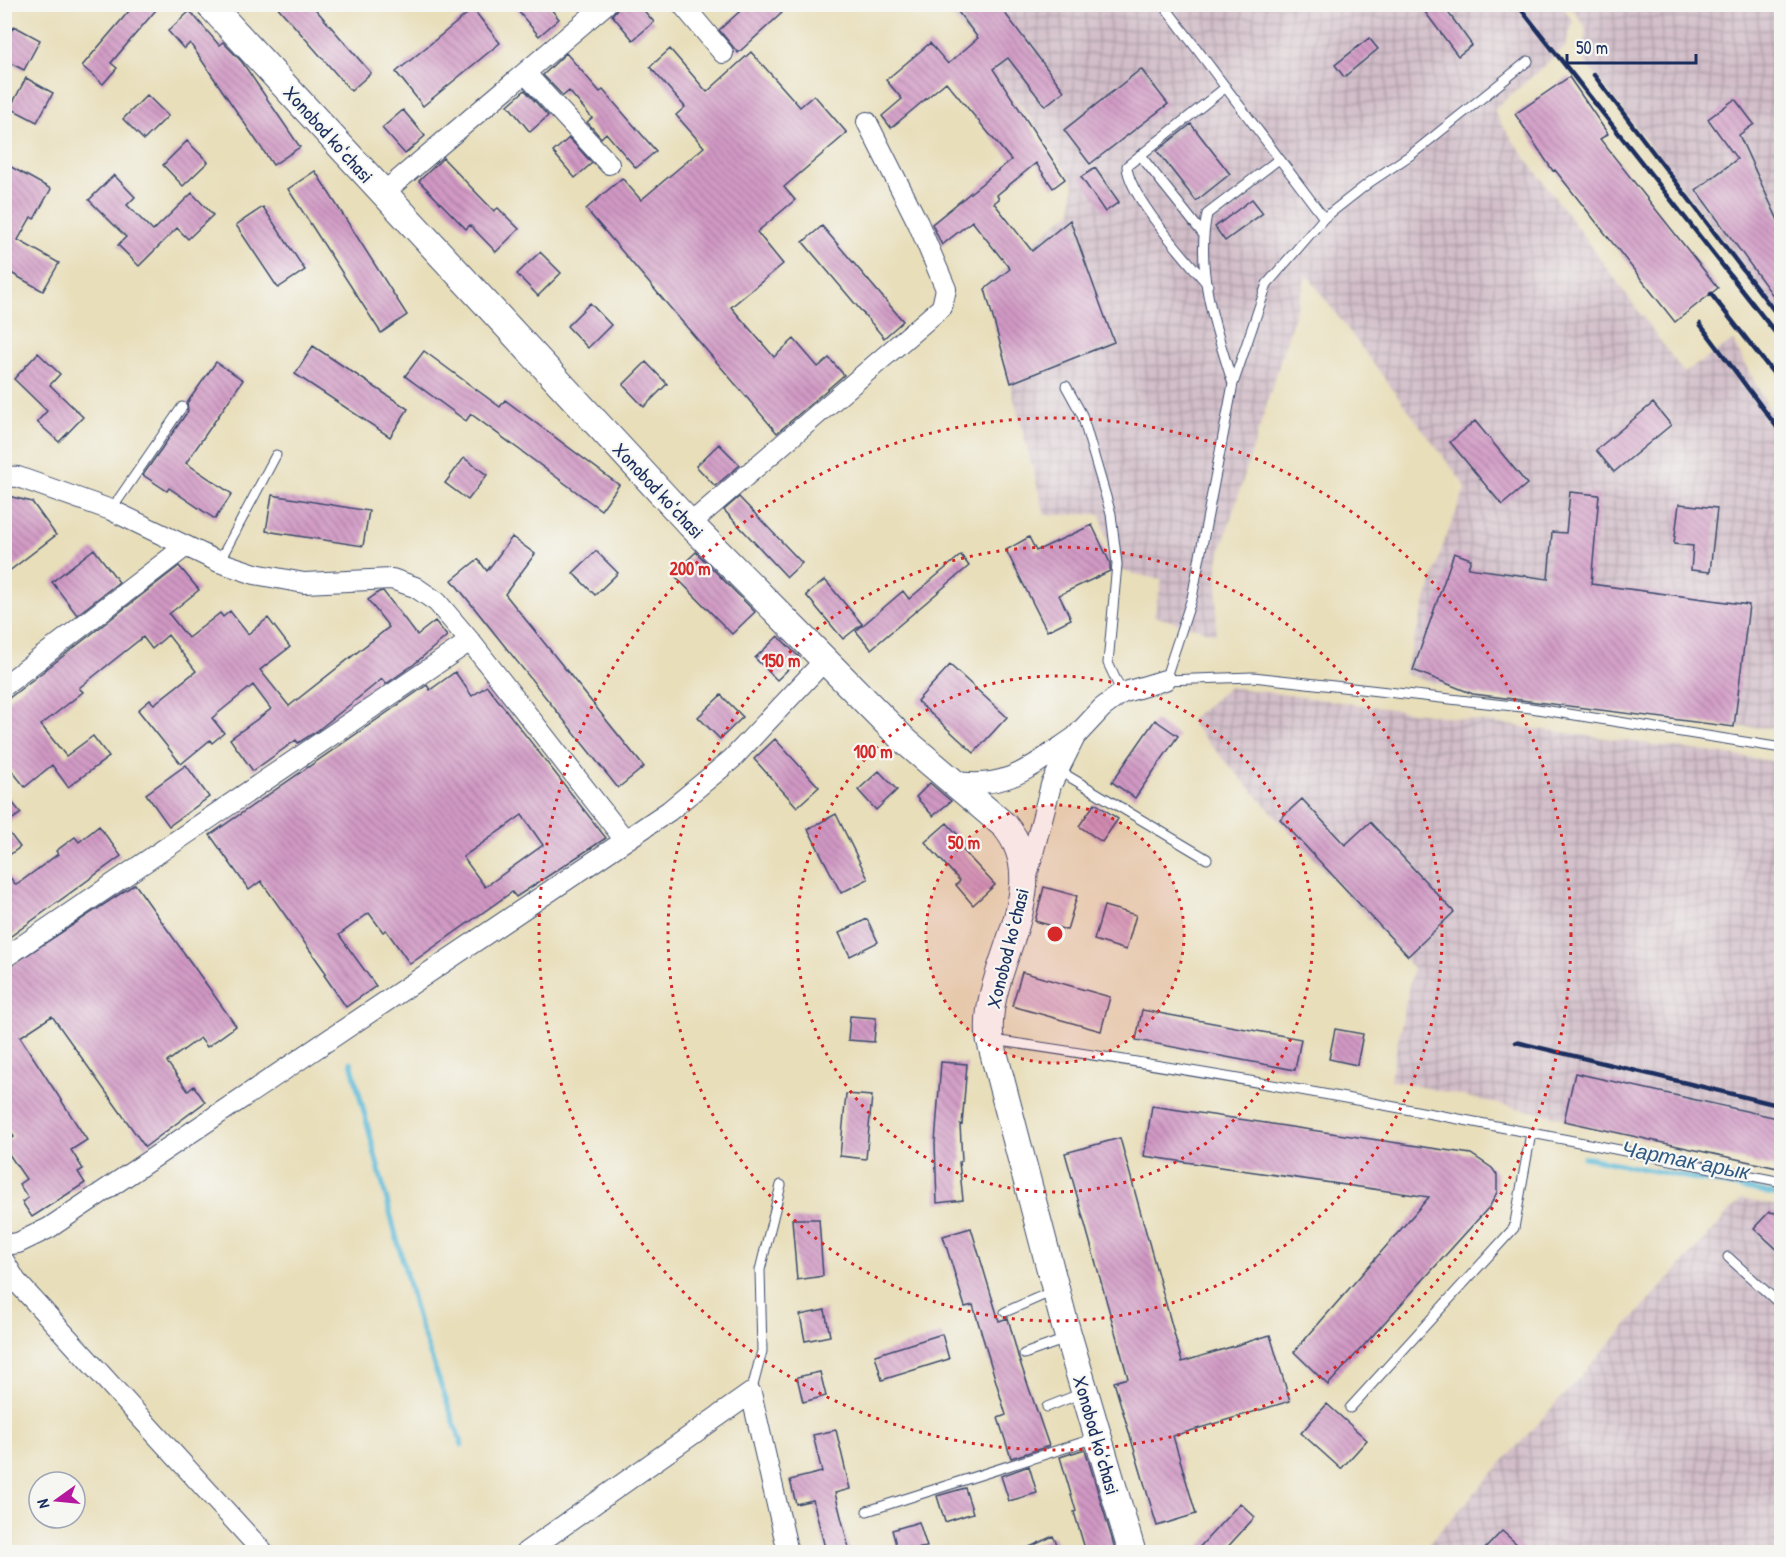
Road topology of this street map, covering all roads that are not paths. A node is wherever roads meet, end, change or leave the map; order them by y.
1 (209, 4) edge
2 (606, 4) edge
3 (682, 4) edge
4 (1163, 4) edge
5 (723, 53) dead end
6 (1528, 61) dead end
7 (526, 74) junction
8 (1226, 87) junction
9 (867, 122) dead end
10 (1140, 155) junction
11 (1279, 159) junction
12 (609, 164) dead end
13 (382, 194) junction
14 (1324, 218) junction
15 (1203, 234) junction
16 (1208, 285) junction
17 (1233, 384) junction
18 (1066, 386) dead end
19 (182, 407) dead end
20 (276, 455) dead end
21 (4, 476) edge
22 (111, 510) junction
23 (690, 524) junction
24 (186, 546) junction
25 (219, 562) junction
26 (470, 641) junction
27 (824, 661) junction
28 (1165, 680) junction
29 (4, 686) edge
30 (1122, 693) junction
31 (1075, 737) junction
32 (1782, 748) edge
33 (1058, 770) junction
34 (952, 782) junction
35 (625, 840) junction
36 (1207, 859) dead end
37 (1023, 893) junction
38 (4, 958) edge
39 (990, 1039) junction
40 (1532, 1133) junction
41 (1782, 1182) edge
42 (781, 1185) dead end
43 (4, 1245) edge
44 (1728, 1257) dead end
45 (4, 1261) edge
46 (1056, 1290) junction
47 (1782, 1306) edge
48 (1005, 1312) dead end
49 (1069, 1338) junction
50 (1024, 1354) dead end
51 (1084, 1392) junction
52 (751, 1393) junction
53 (1047, 1407) dead end
54 (1350, 1408) dead end
55 (1098, 1438) junction
56 (867, 1511) dead end
57 (263, 1552) edge
58 (526, 1552) edge
59 (788, 1552) edge
60 (1132, 1552) edge

1 - 13 main road, Xonobod koʻchasi
2 - 7 street
3 - 5 street
4 - 8 lane
6 - 14 lane
7 - 12 street
7 - 13 street
8 - 10 lane
8 - 11 lane
9 - 23 street
10 - 15 lane
10 - 16 lane
11 - 14 lane
11 - 15 lane
13 - 23 main road, Xonobod koʻchasi
14 - 17 lane
15 - 16 lane
16 - 17 lane
17 - 28 lane
18 - 30 lane
19 - 22 lane
20 - 25 lane
21 - 22 street
22 - 24 street
23 - 27 main road, Xonobod koʻchasi
24 - 25 street
24 - 29 street
25 - 26 street
26 - 35 street
26 - 38 street
27 - 34 main road, Xonobod koʻchasi
27 - 35 street
28 - 30 street
28 - 32 lane
30 - 31 street
31 - 33 street
31 - 34 street
33 - 36 lane
33 - 37 street
34 - 37 main road, Xonobod koʻchasi
35 - 43 street
37 - 39 main road, Xonobod koʻchasi
39 - 40 lane
39 - 46 main road, Xonobod koʻchasi
40 - 41 lane
40 - 54 lane
42 - 52 lane
44 - 47 lane
45 - 57 street
46 - 48 lane
46 - 49 main road, Xonobod koʻchasi
49 - 50 lane
49 - 51 main road, Xonobod koʻchasi
51 - 53 lane
51 - 55 main road, Xonobod koʻchasi
52 - 58 street
52 - 59 street
55 - 56 lane
55 - 60 main road, Xonobod koʻchasi

